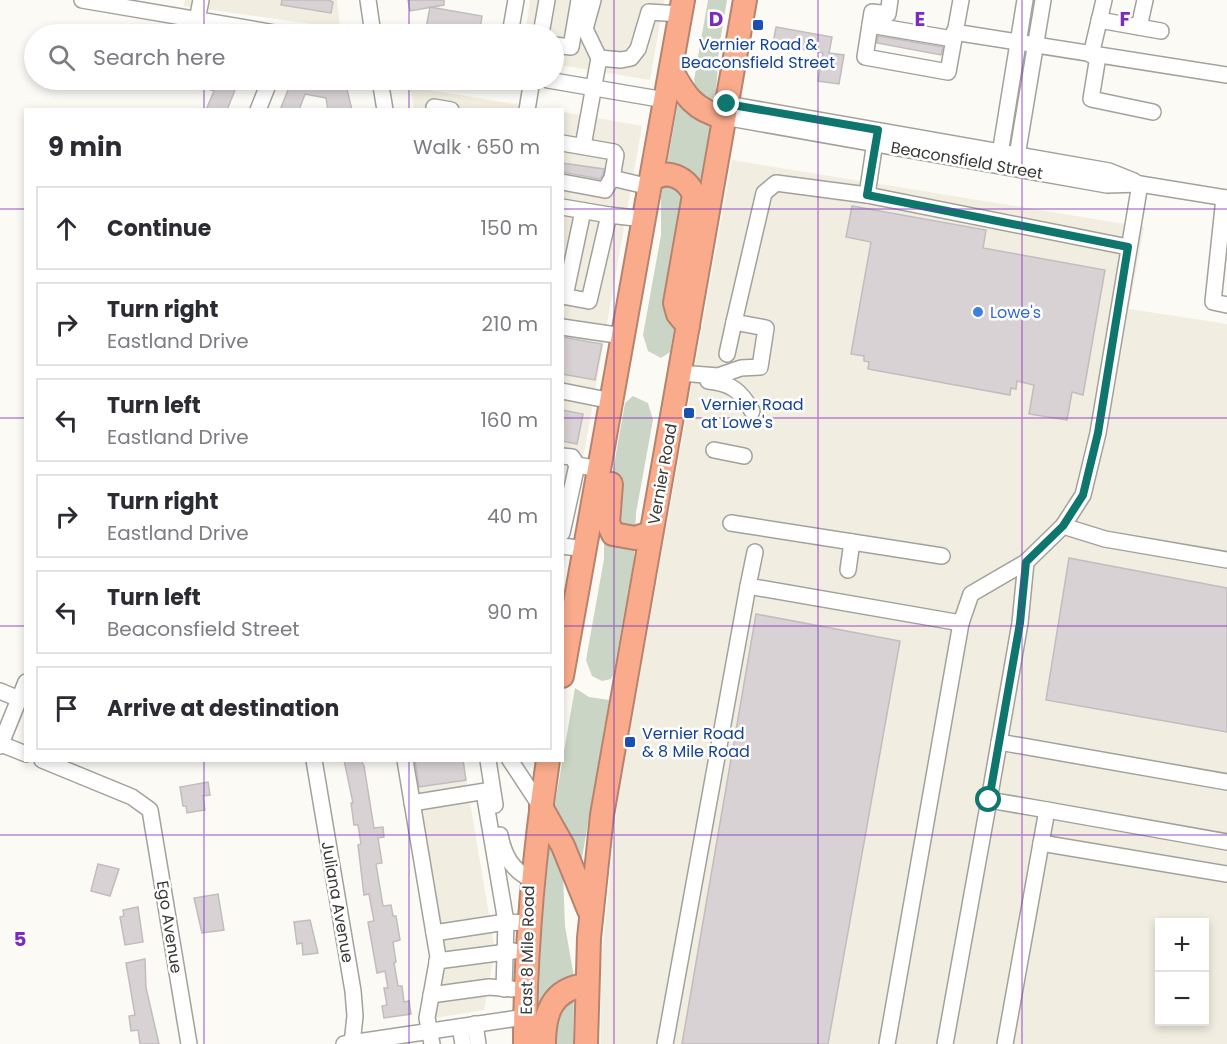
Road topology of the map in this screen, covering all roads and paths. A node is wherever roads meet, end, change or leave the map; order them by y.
1 (82, 0) edge
2 (201, 0) edge
3 (368, 0) edge
4 (516, 0) edge
5 (547, 0) edge
6 (579, 0) edge
7 (593, 0) edge
8 (745, 0) edge
9 (890, 0) edge
10 (961, 0) edge
11 (1025, 0) edge
12 (1043, 0) edge
13 (1104, 0) edge
14 (1145, 0) edge
15 (647, 6) edge
16 (682, 7) edge
17 (197, 20) junction
18 (1099, 20) junction
19 (221, 24) edge
20 (372, 24) edge
21 (512, 24) edge
22 (543, 24) edge
23 (870, 25) junction
24 (1140, 27) junction
25 (1161, 31) dead end
26 (954, 35) junction
27 (1018, 41) junction
28 (1035, 44) junction
29 (564, 46) edge
30 (1094, 55) junction
31 (599, 58) junction
32 (671, 69) junction
33 (1227, 75) edge
34 (564, 82) edge
35 (594, 87) junction
36 (266, 90) edge
37 (382, 90) edge
38 (530, 90) edge
39 (665, 100) junction
40 (259, 108) edge
41 (385, 108) edge
42 (527, 108) edge
43 (726, 110) junction
44 (1153, 112) dead end
45 (876, 136) junction
46 (564, 143) edge
47 (583, 146) junction
48 (999, 158) junction
49 (1016, 161) junction
50 (612, 178) junction
51 (564, 182) edge
52 (650, 184) junction
53 (1140, 184) junction
54 (867, 195) junction
55 (1226, 198) edge
56 (564, 207) edge
57 (583, 211) junction
58 (609, 215) junction
59 (644, 219) junction
60 (1128, 247) junction
61 (564, 296) edge
62 (1227, 304) edge
63 (734, 322) junction
64 (688, 326) junction
65 (564, 327) edge
66 (624, 336) junction
67 (727, 354) dead end
68 (680, 373) junction
69 (564, 391) edge
70 (614, 394) junction
71 (752, 411) dead end
72 (714, 450) dead end
73 (564, 456) edge
74 (744, 456) dead end
75 (577, 465) junction
76 (600, 470) junction
77 (564, 514) edge
78 (730, 524) dead end
79 (1063, 526) junction
80 (651, 533) junction
81 (852, 542) junction
82 (574, 547) edge
83 (755, 552) dead end
84 (942, 556) dead end
85 (1227, 560) edge
86 (1026, 562) junction
87 (848, 570) dead end
88 (748, 586) junction
89 (961, 623) junction
90 (566, 641) edge
91 (564, 658) edge
92 (24, 687) edge
93 (0, 691) edge
94 (19, 699) junction
95 (999, 742) junction
96 (0, 745) edge
97 (24, 753) edge
98 (47, 762) edge
99 (314, 762) edge
100 (405, 762) edge
101 (488, 762) edge
102 (511, 762) edge
103 (548, 762) edge
104 (1227, 782) edge
105 (488, 791) junction
106 (989, 800) junction
107 (412, 803) junction
108 (541, 807) junction
109 (1047, 810) junction
110 (1227, 842) edge
111 (1041, 843) junction
112 (1227, 874) edge
113 (532, 880) junction
114 (591, 914) junction
115 (517, 922) junction
116 (434, 933) junction
117 (516, 951) junction
118 (437, 961) junction
119 (586, 985) junction
120 (514, 989) junction
121 (431, 995) junction
122 (525, 1017) junction
123 (467, 1025) junction
124 (431, 1038) edge
125 (189, 1044) edge
126 (349, 1044) edge
127 (463, 1044) edge
128 (478, 1044) edge
129 (525, 1044) edge
130 (544, 1044) edge
131 (586, 1044) edge
132 (664, 1044) edge
133 (886, 1044) edge
134 (945, 1044) edge
135 (1005, 1044) edge

1 - 17 street
2 - 17 street
3 - 20 street
4 - 21 street
5 - 22 street
6 - 29 street
7 - 31 street
8 - 43 highway, Vernier Road
9 - 23 street
10 - 26 street
11 - 27 street
12 - 28 street
13 - 18 street
14 - 24 street
15 - 16 street
15 - 31 street
16 - 32 highway
17 - 19 street
18 - 24 street
18 - 30 street
23 - 26 street
23 - 26 street
24 - 25 street
26 - 27 street
27 - 28 street
27 - 48 street
28 - 30 street
28 - 49 street
30 - 33 street
30 - 44 street
31 - 35 street
32 - 39 highway
32 - 43 highway
34 - 35 street
35 - 39 street
35 - 47 street
36 - 40 street
37 - 41 street
38 - 42 street
39 - 52 highway
43 - 45 street, Beaconsfield Street
43 - 64 highway, Vernier Road
45 - 48 street, Beaconsfield Street
45 - 54 street
46 - 47 street
47 - 50 street
48 - 49 street, Beaconsfield Street
49 - 53 street, Beaconsfield Street
50 - 51 street
50 - 52 street
52 - 59 highway
52 - 64 highway
53 - 55 street, Beaconsfield Street
53 - 60 street
54 - 60 street
54 - 63 street
55 - 62 street
56 - 57 street
57 - 58 street
57 - 61 street
58 - 59 street
58 - 61 street
59 - 66 highway
60 - 79 street
63 - 67 street
63 - 68 street
64 - 68 highway, Vernier Road
65 - 66 street
66 - 70 highway
68 - 71 street
68 - 80 highway, Vernier Road
69 - 70 street
70 - 76 highway
70 - 80 highway
72 - 74 street
73 - 75 street
75 - 76 street
75 - 77 street
76 - 82 highway
78 - 81 street
79 - 85 street
79 - 86 street
80 - 114 highway, Vernier Road
81 - 84 street
81 - 87 street
82 - 90 highway
83 - 88 street
86 - 89 street
86 - 95 street
88 - 89 street
88 - 132 street
89 - 133 street
90 - 91 highway
92 - 94 street
93 - 94 street
94 - 96 street
95 - 104 street
95 - 106 street
96 - 97 street
98 - 125 street, Ego Avenue
99 - 126 street, Juliana Avenue
100 - 107 street
101 - 105 street, East 8 Mile Road
102 - 108 street
103 - 108 highway
105 - 107 street
105 - 113 street, East 8 Mile Road
105 - 115 street
106 - 109 street
106 - 134 street
107 - 116 street
108 - 113 highway
108 - 114 highway
109 - 110 street
109 - 111 street
111 - 112 street
111 - 135 street
113 - 115 highway, East 8 Mile Road
114 - 119 highway
115 - 116 street
115 - 117 highway, East 8 Mile Road
116 - 118 street
117 - 118 street
117 - 120 highway, East 8 Mile Road
118 - 121 street
119 - 130 highway
119 - 131 highway
120 - 121 street
120 - 122 highway, East 8 Mile Road
121 - 124 street
122 - 123 street
122 - 129 highway, East 8 Mile Road
123 - 124 street
123 - 127 street
123 - 128 street
124 - 126 street

